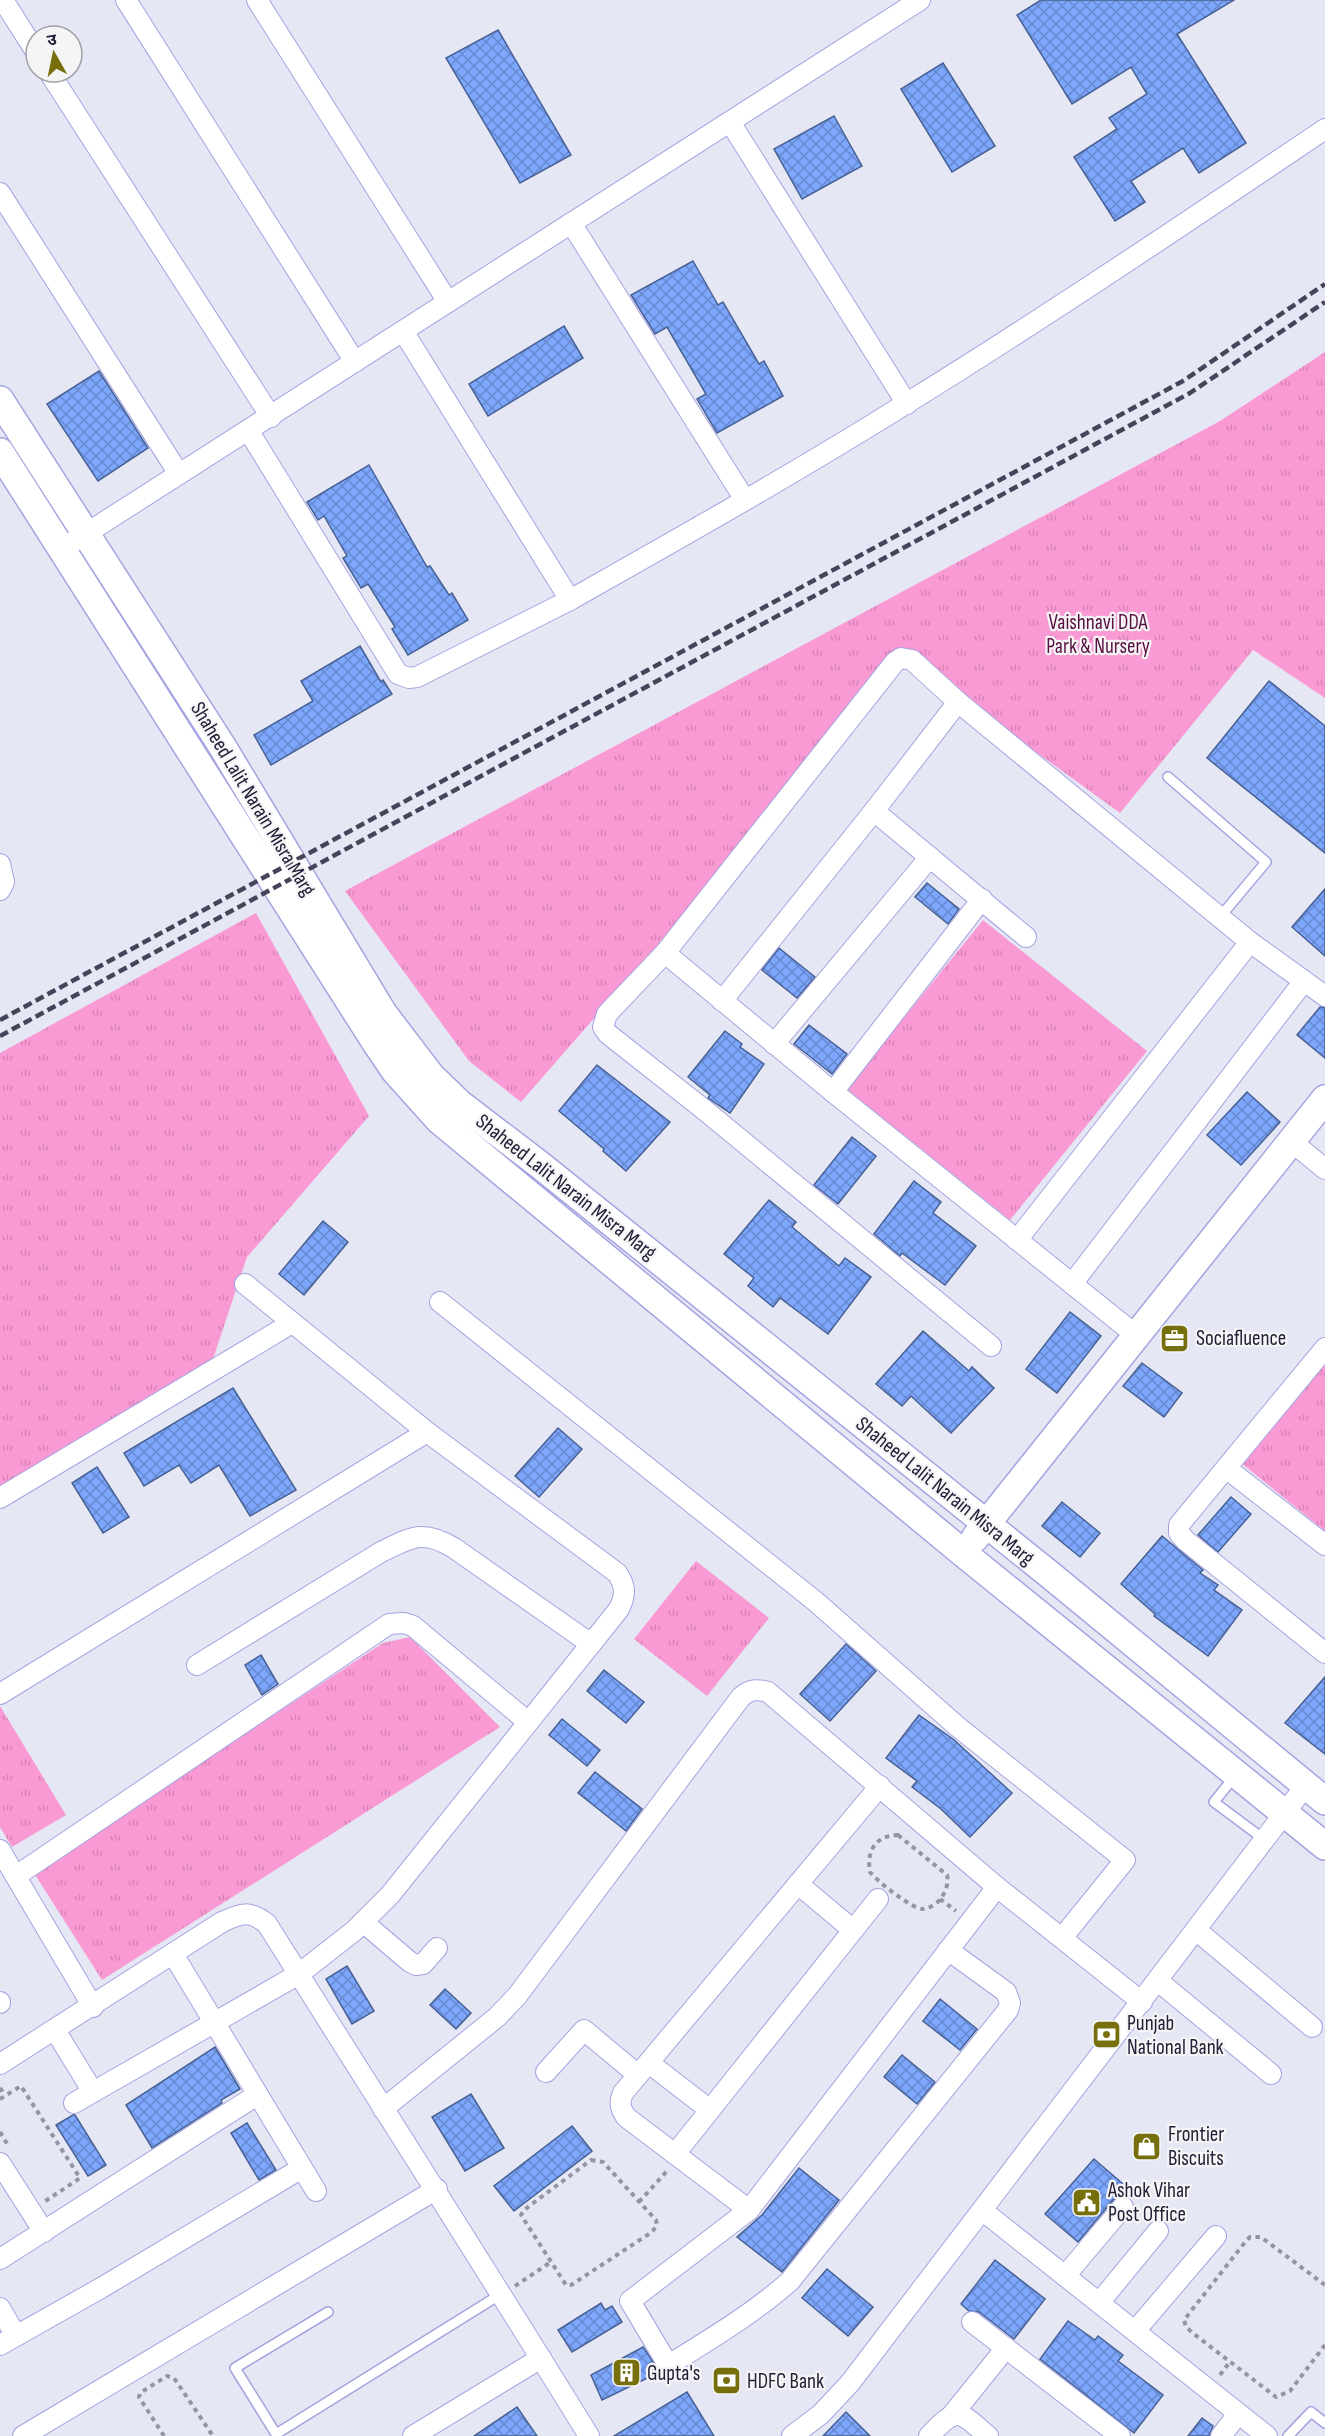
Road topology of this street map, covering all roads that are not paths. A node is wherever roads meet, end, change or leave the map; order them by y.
1 (3, 0) edge
2 (126, 0) edge
3 (257, 0) edge
4 (920, 0) edge
5 (24, 33) edge
6 (57, 84) edge
7 (730, 122) junction
8 (1325, 129) edge
9 (0, 193) edge
10 (571, 224) junction
11 (448, 302) junction
12 (403, 331) junction
13 (355, 362) junction
14 (0, 400) edge
15 (907, 404) junction
16 (271, 417) junction
17 (248, 430) junction
18 (0, 452) edge
19 (179, 474) junction
20 (745, 500) junction
21 (86, 534) junction
22 (62, 549) junction
23 (570, 600) junction
24 (958, 702) junction
25 (1168, 777) dead end
26 (874, 811) junction
27 (930, 857) junction
28 (0, 864) edge
29 (0, 890) edge
30 (982, 899) junction
31 (1220, 917) junction
32 (1026, 937) dead end
33 (1250, 942) junction
34 (665, 952) junction
35 (1305, 981) junction
36 (1325, 996) edge
37 (722, 1001) junction
38 (774, 1044) junction
39 (833, 1092) junction
40 (1325, 1099) edge
41 (1292, 1142) junction
42 (1325, 1169) edge
43 (1017, 1240) junction
44 (245, 1284) dead end
45 (1072, 1284) junction
46 (440, 1302) dead end
47 (292, 1323) junction
48 (1137, 1336) junction
49 (991, 1346) dead end
50 (1325, 1348) edge
51 (427, 1432) junction
52 (1226, 1468) junction
53 (0, 1498) edge
54 (987, 1524) junction
55 (1325, 1545) edge
56 (963, 1553) junction
57 (591, 1644) junction
58 (1325, 1653) edge
59 (197, 1665) dead end
60 (0, 1695) edge
61 (528, 1722) junction
62 (1236, 1774) junction
63 (880, 1786) junction
64 (1315, 1793) edge
65 (1285, 1813) junction
66 (1265, 1840) junction
67 (1325, 1846) edge
68 (0, 1850) edge
69 (16, 1876) junction
70 (798, 1884) junction
71 (997, 1887) junction
72 (879, 1899) dead end
73 (363, 1922) junction
74 (854, 1930) junction
75 (1196, 1930) junction
76 (1062, 1938) junction
77 (437, 1948) dead end
78 (948, 1950) junction
79 (172, 1954) junction
80 (299, 1974) junction
81 (1158, 1981) junction
82 (1142, 2002) junction
83 (93, 2007) junction
84 (214, 2022) junction
85 (1312, 2027) dead end
86 (55, 2030) junction
87 (0, 2064) edge
88 (643, 2069) junction
89 (546, 2072) dead end
90 (1271, 2074) dead end
91 (93, 2092) junction
92 (257, 2095) junction
93 (74, 2103) dead end
94 (383, 2109) junction
95 (710, 2110) junction
96 (677, 2155) junction
97 (6, 2157) edge
98 (302, 2168) junction
99 (437, 2189) junction
100 (316, 2191) dead end
101 (1123, 2207) dead end
102 (749, 2210) junction
103 (983, 2211) junction
104 (1158, 2231) dead end
105 (44, 2232) junction
106 (1216, 2236) dead end
107 (0, 2259) edge
108 (1065, 2277) junction
109 (501, 2294) junction
110 (1099, 2303) junction
111 (0, 2308) edge
112 (328, 2312) dead end
113 (972, 2322) dead end
114 (1135, 2331) junction
115 (8, 2341) edge
116 (1006, 2348) junction
117 (541, 2358) junction
118 (1238, 2414) junction
119 (952, 2415) junction
120 (1325, 2423) edge
121 (421, 2434) edge
122 (23, 2436) edge
123 (589, 2436) edge
124 (792, 2436) edge
125 (930, 2436) edge
126 (988, 2436) edge
127 (1120, 2436) edge
128 (1221, 2436) edge
129 (1267, 2436) edge
130 (1288, 2436) edge

1 - 5 street
2 - 13 street
3 - 11 street
4 - 7 street
6 - 16 street
7 - 10 street
7 - 15 street
8 - 15 street
9 - 19 street
10 - 11 street
10 - 20 street
11 - 12 street
12 - 13 street
12 - 23 street
13 - 16 street
14 - 21 street, Shaheed Lalit Narain Misra Marg
15 - 20 street
16 - 17 street
17 - 19 street
17 - 23 street
18 - 22 street, Shaheed Lalit Narain Misra Marg
19 - 21 street
20 - 23 street
21 - 22 street
21 - 54 street, Shaheed Lalit Narain Misra Marg
22 - 56 street, Shaheed Lalit Narain Misra Marg
24 - 26 street
24 - 31 street
24 - 34 street
25 - 31 lane
26 - 27 street
26 - 37 street
27 - 30 street
27 - 38 street
28 - 29 street
30 - 32 street
30 - 39 street
31 - 33 street
33 - 35 street
33 - 43 street
34 - 37 street
34 - 49 street
35 - 36 street
35 - 45 street
37 - 38 street
38 - 39 street
39 - 43 street
40 - 41 street
41 - 42 street
41 - 48 street
43 - 45 street
44 - 47 street
45 - 48 street
46 - 76 street
47 - 51 street
47 - 53 street
48 - 54 street
50 - 52 street
51 - 57 street
51 - 60 street
52 - 55 street
52 - 58 street
54 - 56 street
54 - 64 street, Shaheed Lalit Narain Misra Marg
56 - 62 street, Shaheed Lalit Narain Misra Marg
57 - 59 street
57 - 61 street
61 - 69 street
61 - 73 street
62 - 65 street, Shaheed Lalit Narain Misra Marg
62 - 66 lane
63 - 70 street
63 - 71 street
63 - 94 street
64 - 65 street
65 - 66 street
65 - 67 street, Shaheed Lalit Narain Misra Marg
66 - 75 street
68 - 69 street
69 - 83 street
70 - 74 street
70 - 88 street
71 - 76 street
71 - 78 street
72 - 74 street
73 - 77 street
73 - 80 street
74 - 95 street
75 - 81 street
75 - 85 street
76 - 82 street
78 - 102 street
78 - 102 street
79 - 80 street
79 - 83 street
79 - 84 street
80 - 84 street
80 - 94 street
81 - 82 street
81 - 90 street
82 - 103 street
83 - 86 street
84 - 91 street
84 - 92 street
86 - 87 street
86 - 91 street
88 - 89 street
88 - 95 street
88 - 96 street
91 - 93 street
92 - 98 street
92 - 105 street
94 - 99 street
95 - 96 street
96 - 102 street
97 - 105 street
98 - 100 street
98 - 115 street
99 - 109 street
99 - 122 street
101 - 108 street
103 - 108 street
103 - 124 street
104 - 110 street
105 - 107 street
106 - 114 street
108 - 110 street
109 - 112 lane
109 - 117 street
110 - 114 street
111 - 115 street
113 - 116 street
114 - 118 street
116 - 119 street
116 - 127 street
117 - 121 street
117 - 123 street
118 - 128 street
118 - 129 street
119 - 125 street
119 - 126 street
120 - 130 lane

